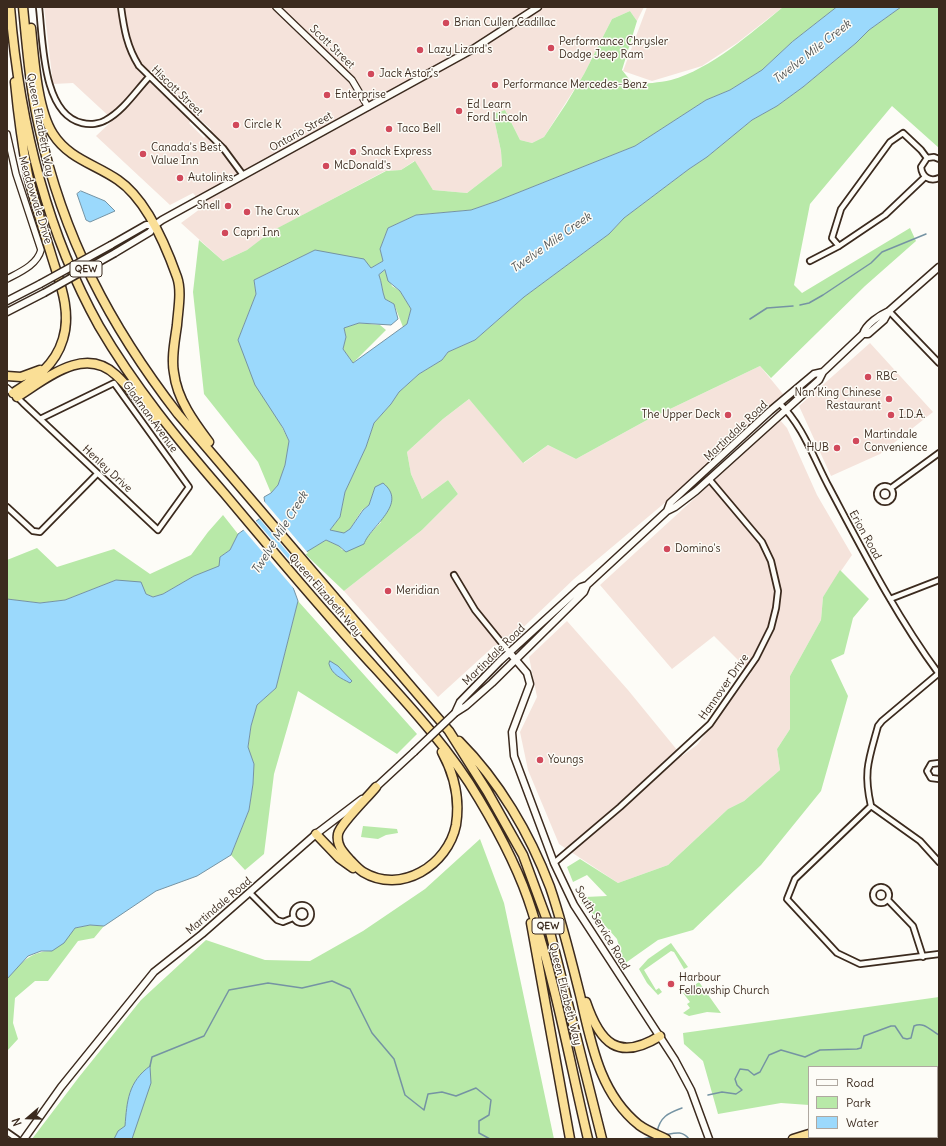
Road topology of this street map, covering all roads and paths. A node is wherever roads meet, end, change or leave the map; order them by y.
1 (10, 7) edge
2 (23, 7) edge
3 (28, 7) edge
4 (39, 7) edge
5 (121, 7) edge
6 (276, 7) edge
7 (538, 7) edge
8 (13, 45) junction
9 (149, 77) junction
10 (368, 107) junction
11 (7, 134) edge
12 (927, 158) junction
13 (939, 159) edge
14 (242, 176) junction
15 (925, 177) junction
16 (939, 178) edge
17 (155, 225) junction
18 (839, 246) junction
19 (810, 261) dead end
20 (939, 267) edge
21 (7, 279) edge
22 (7, 301) edge
23 (889, 311) junction
24 (7, 312) edge
25 (54, 358) junction
26 (939, 363) edge
27 (824, 372) junction
28 (7, 376) edge
29 (12, 393) edge
30 (780, 404) junction
31 (786, 409) junction
32 (40, 419) junction
33 (177, 438) junction
34 (939, 453) edge
35 (97, 474) junction
36 (709, 479) junction
37 (242, 488) junction
38 (891, 488) dead end
39 (187, 490) joint
40 (7, 506) edge
41 (667, 511) junction
42 (454, 575) dead end
43 (939, 580) edge
44 (587, 585) junction
45 (890, 599) junction
46 (510, 652) junction
47 (515, 659) junction
48 (939, 673) edge
49 (454, 713) junction
50 (430, 731) junction
51 (449, 731) junction
52 (939, 763) edge
53 (939, 779) edge
54 (376, 787) junction
55 (871, 806) junction
56 (316, 834) junction
57 (512, 862) junction
58 (939, 862) edge
59 (554, 863) junction
60 (360, 870) junction
61 (250, 893) junction
62 (888, 900) dead end
63 (294, 918) junction
64 (568, 946) junction
65 (939, 954) edge
66 (923, 956) junction
67 (660, 1036) junction
68 (561, 1092) junction
69 (7, 1132) edge
70 (808, 1134) edge
71 (878, 1138) edge
72 (16, 1139) edge
73 (24, 1139) edge
74 (570, 1139) edge
75 (574, 1139) edge
76 (588, 1139) edge
77 (602, 1139) edge
78 (666, 1139) edge
79 (709, 1139) edge
80 (793, 1139) edge
81 (872, 1139) edge

1 - 8 highway, Queen Elizabeth Way / QEW
2 - 37 highway, Queen Elizabeth Way / QEW
3 - 17 highway
4 - 9 street
5 - 9 street, Hiscott Street
6 - 10 street, Scott Street
7 - 10 main road, Ontario Street
8 - 25 highway
8 - 33 highway, Queen Elizabeth Way / QEW
9 - 14 street, Hiscott Street
10 - 14 main road, Ontario Street
11 - 21 street, Meadowvale Drive
12 - 13 street
12 - 15 street
12 - 18 street
14 - 17 main road, Ontario Street
15 - 16 street
15 - 18 street
17 - 22 main road, Ontario Street, bridge
17 - 24 main road, Ontario Street, bridge
17 - 37 highway
18 - 19 street
20 - 23 main road, Martindale Road
23 - 26 street
23 - 27 main road, Martindale Road
25 - 28 highway
25 - 29 highway
27 - 30 main road, Martindale Road
27 - 31 main road, Martindale Road
29 - 32 street, Henley Drive
29 - 33 highway
30 - 31 street, Erion Road
30 - 41 main road, Martindale Road
31 - 36 main road, Martindale Road
31 - 45 street, Erion Road
32 - 35 street, Henley Drive
32 - 39 street, Gladman Avenue
33 - 50 highway, Queen Elizabeth Way / QEW
34 - 38 street
35 - 39 street, Henley Drive
35 - 40 street
36 - 41 main road, Martindale Road
36 - 59 street, Hannover Drive
37 - 51 highway, Queen Elizabeth Way / QEW
41 - 44 main road, Martindale Road
42 - 46 street
43 - 45 street
44 - 46 main road, Martindale Road
44 - 47 main road, Martindale Road
45 - 48 street, Erion Road
46 - 47 main road, South Service Road
46 - 49 main road, Martindale Road
47 - 49 main road, Martindale Road
47 - 59 main road, South Service Road
48 - 55 street
49 - 54 main road, Martindale Road, bridge
50 - 57 highway, Queen Elizabeth Way / QEW
50 - 60 highway
51 - 64 highway
51 - 77 highway, Queen Elizabeth Way / QEW
52 - 53 street
54 - 56 main road, Martindale Road
54 - 60 highway
55 - 58 street
55 - 66 street
56 - 60 highway
56 - 61 main road, Martindale Road
57 - 68 highway
57 - 76 highway, Queen Elizabeth Way / QEW
59 - 67 main road, South Service Road
61 - 63 street
61 - 73 main road, Martindale Road
62 - 66 street
63 - 63 street
64 - 67 highway
64 - 78 highway
65 - 66 street
67 - 79 main road, South Service Road
68 - 74 highway
68 - 75 highway
69 - 72 street
70 - 80 highway
71 - 81 highway

